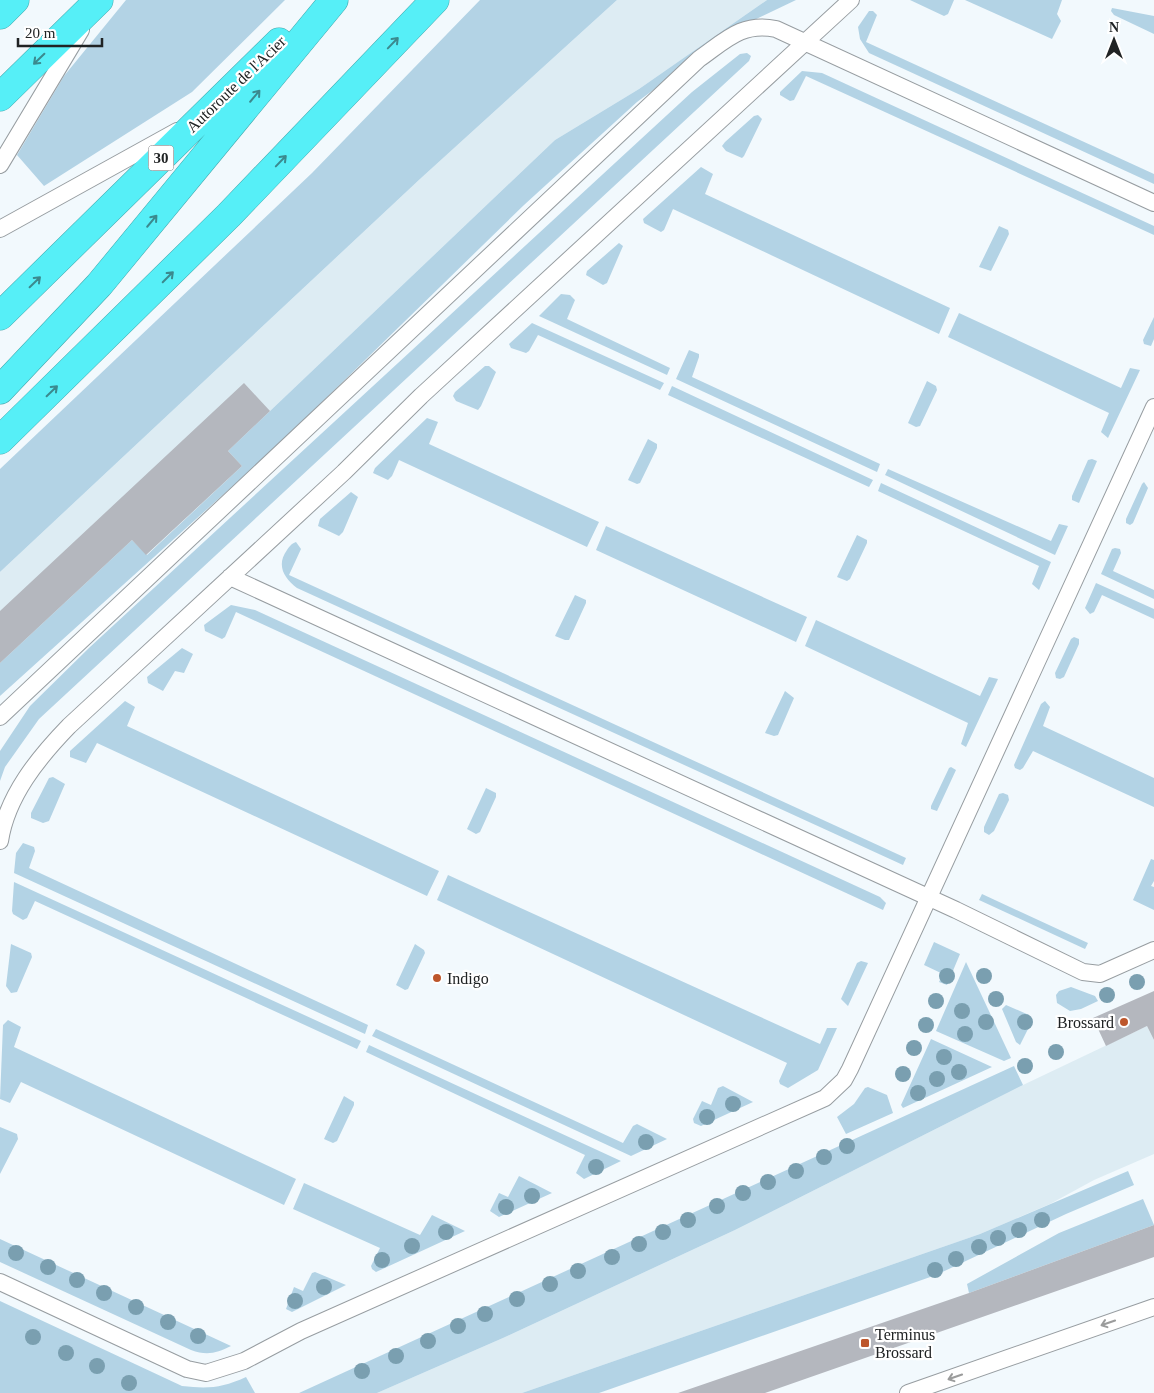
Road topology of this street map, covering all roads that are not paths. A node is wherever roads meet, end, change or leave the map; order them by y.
1 (15, 0) edge
2 (323, 0) edge
3 (334, 0) edge
4 (435, 0) edge
5 (851, 0) edge
6 (98, 1) edge
7 (0, 14) edge
8 (804, 44) junction
9 (0, 97) edge
10 (205, 115) junction
11 (0, 166) edge
12 (1154, 203) edge
13 (0, 230) edge
14 (0, 316) edge
15 (0, 390) edge
16 (1154, 407) edge
17 (0, 440) edge
18 (230, 577) junction
19 (0, 717) edge
20 (0, 842) edge
21 (929, 898) junction
22 (1154, 950) edge
23 (0, 1282) edge
24 (1154, 1307) edge
25 (908, 1393) edge

1 - 7 highway
2 - 10 highway, Autoroute de l'Acier / 30
15 -> 3 highway
17 -> 4 highway
5 - 8 lane
6 -> 9 highway
6 - 11 lane
8 - 12 lane
8 - 18 lane
8 - 19 lane
10 - 13 lane
14 -> 10 highway, Autoroute de l'Acier / 30
16 - 21 lane
18 - 20 lane
18 - 21 lane
21 - 22 lane
21 - 23 lane
24 -> 25 lane

